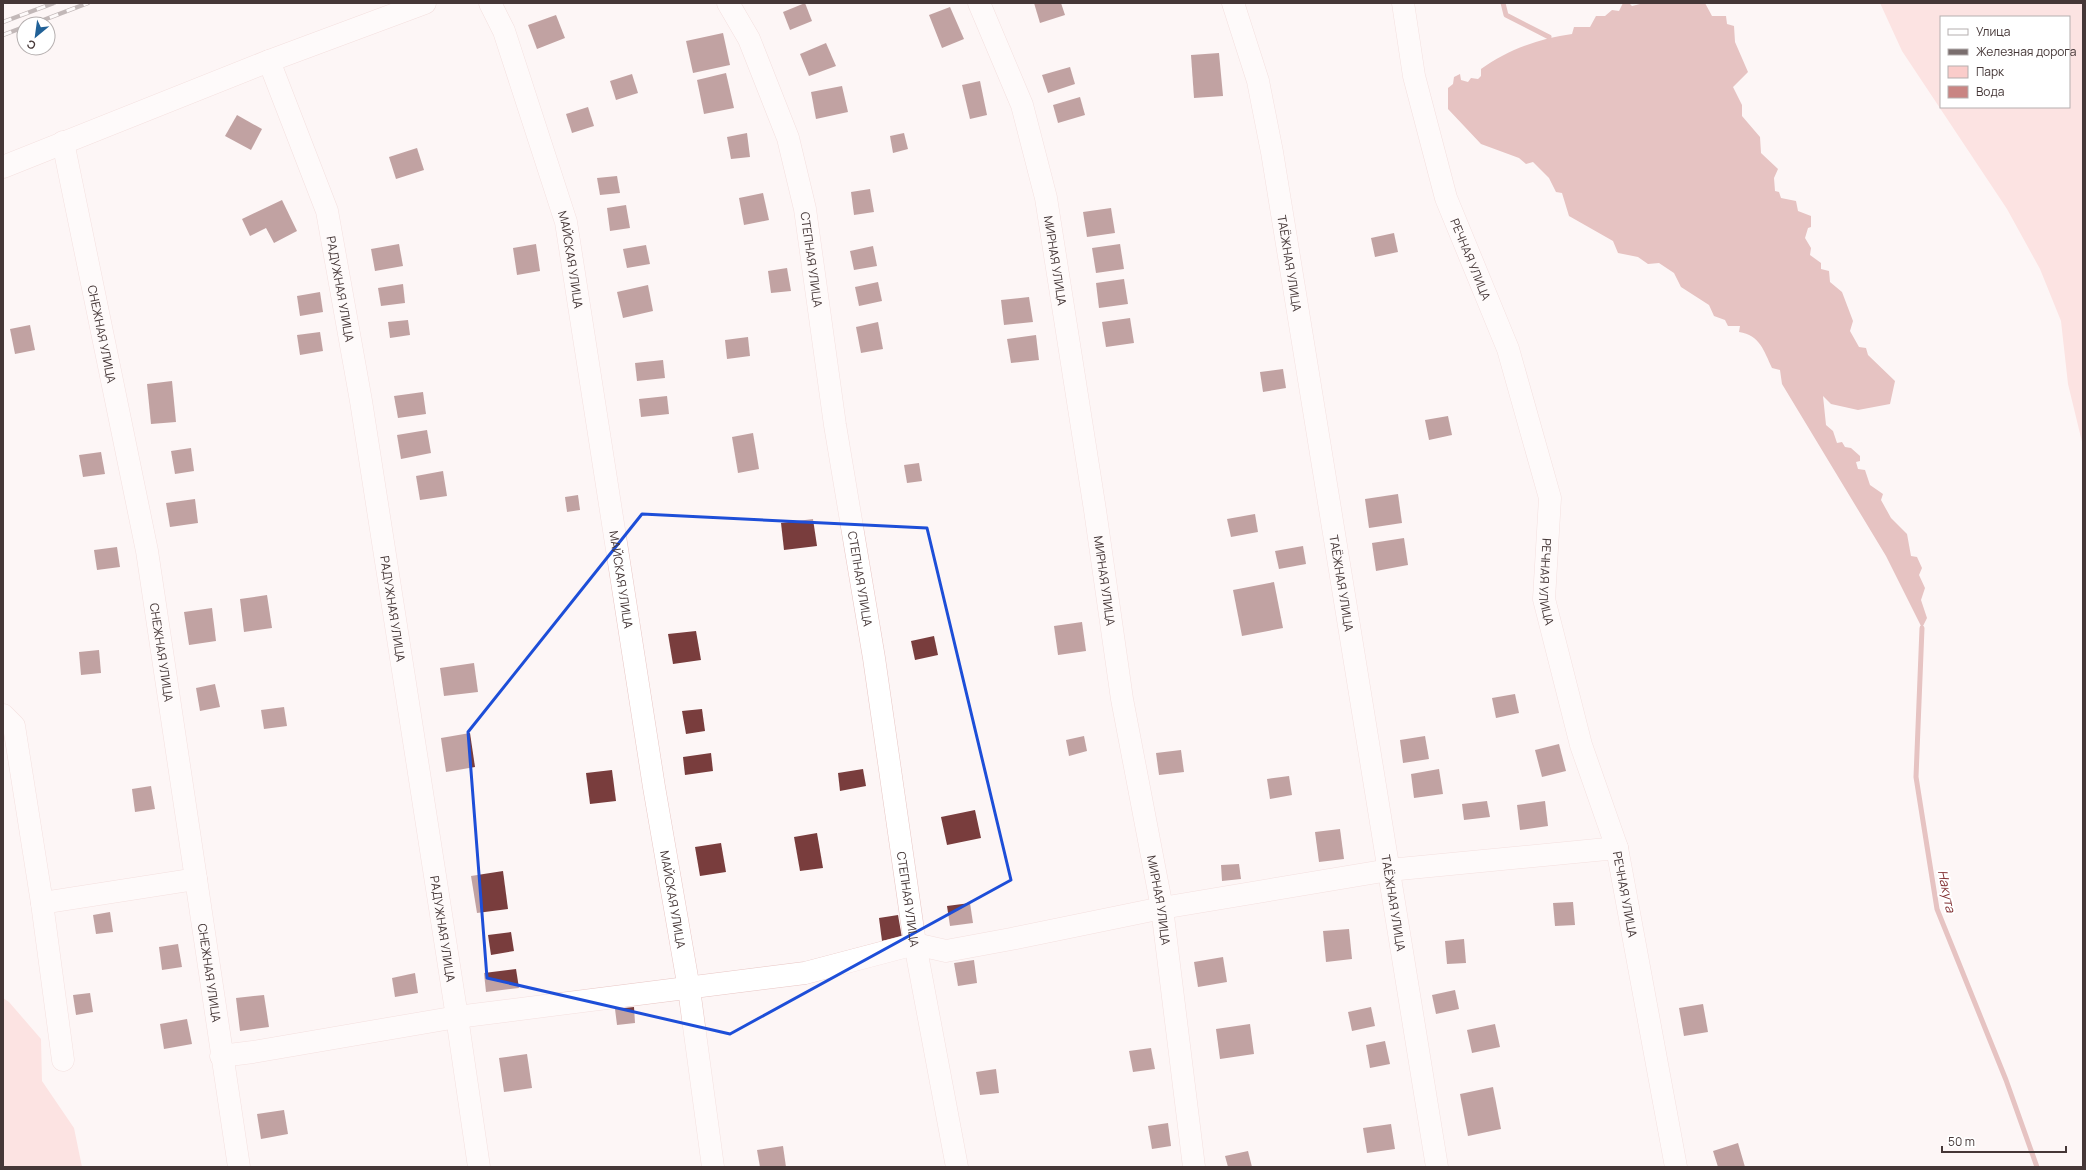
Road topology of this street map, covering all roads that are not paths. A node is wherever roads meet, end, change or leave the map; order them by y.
1 (424, 3) edge
2 (490, 3) edge
3 (728, 3) edge
4 (980, 3) edge
5 (1232, 3) edge
6 (1403, 3) edge
7 (269, 61) junction
8 (63, 142) junction
9 (3, 167) edge
10 (3, 715) edge
11 (1617, 848) junction
12 (1389, 870) junction
13 (196, 879) junction
14 (42, 903) junction
15 (1162, 908) junction
16 (916, 944) junction
17 (689, 989) junction
18 (457, 1017) junction
19 (221, 1056) junction
20 (63, 1060) dead end
21 (239, 1167) edge
22 (478, 1167) edge
23 (713, 1167) edge
24 (957, 1167) edge
25 (1194, 1167) edge
26 (1437, 1167) edge
27 (1676, 1167) edge

1 - 7 street
2 - 17 street, МАЙСКАЯ УЛИЦА
3 - 16 street, СТЕПНАЯ УЛИЦА
4 - 15 street, МИРНАЯ УЛИЦА
5 - 12 street, ТАЁЖНАЯ УЛИЦА
6 - 11 street, РЕЧНАЯ УЛИЦА
7 - 8 street
7 - 18 street, РАДУЖНАЯ УЛИЦА
8 - 9 street
8 - 13 street, СНЕЖНАЯ УЛИЦА
10 - 14 street
11 - 12 street
11 - 27 street, РЕЧНАЯ УЛИЦА
12 - 15 street
12 - 26 street, ТАЁЖНАЯ УЛИЦА
13 - 14 street
13 - 19 street, СНЕЖНАЯ УЛИЦА
14 - 20 street
15 - 16 street
15 - 25 street, МИРНАЯ УЛИЦА
16 - 17 street
16 - 24 street, СТЕПНАЯ УЛИЦА
17 - 18 street
17 - 23 street, МАЙСКАЯ УЛИЦА
18 - 19 street
18 - 22 street, РАДУЖНАЯ УЛИЦА
19 - 21 street, СНЕЖНАЯ УЛИЦА

